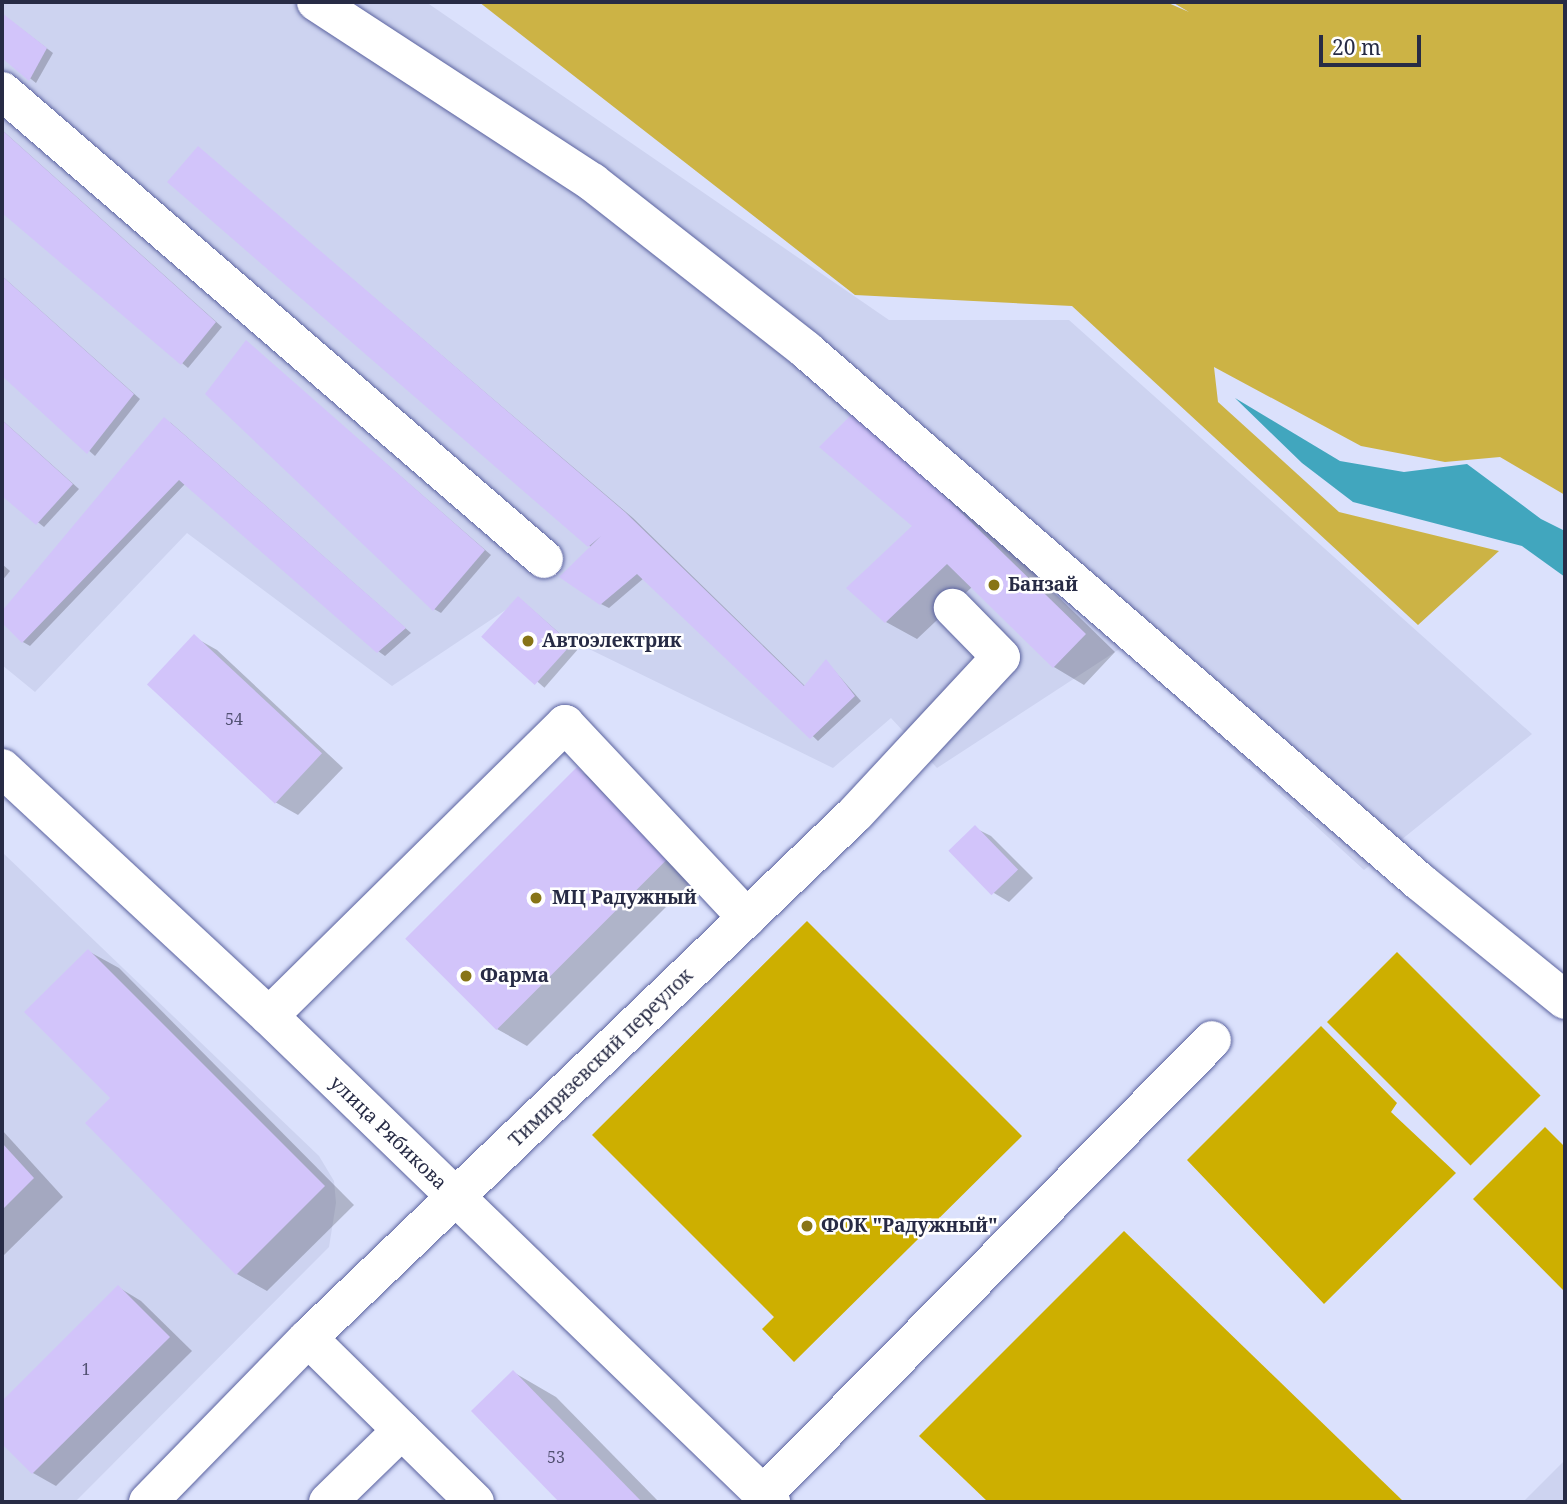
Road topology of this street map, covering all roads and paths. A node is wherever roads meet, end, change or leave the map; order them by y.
1 (316, 2) edge
2 (2, 91) edge
3 (544, 559) dead end
4 (953, 608) dead end
5 (2, 768) edge
6 (747, 918) junction
7 (1565, 1000) edge
8 (269, 1016) junction
9 (1212, 1040) dead end
10 (456, 1198) junction
11 (308, 1338) junction
12 (402, 1430) junction
13 (767, 1498) edge
14 (148, 1502) edge
15 (328, 1502) edge
16 (475, 1502) edge

1 - 7 street
2 - 3 street
4 - 6 street, Тимирязевский переулок
5 - 8 street, улица Рябикова
6 - 8 street
6 - 10 street, Тимирязевский переулок
8 - 10 street, улица Рябикова
9 - 13 street
10 - 11 street, Тимирязевский переулок
10 - 13 street, улица Рябикова
11 - 12 street
11 - 14 street, Тимирязевский переулок
12 - 15 street
12 - 16 street

